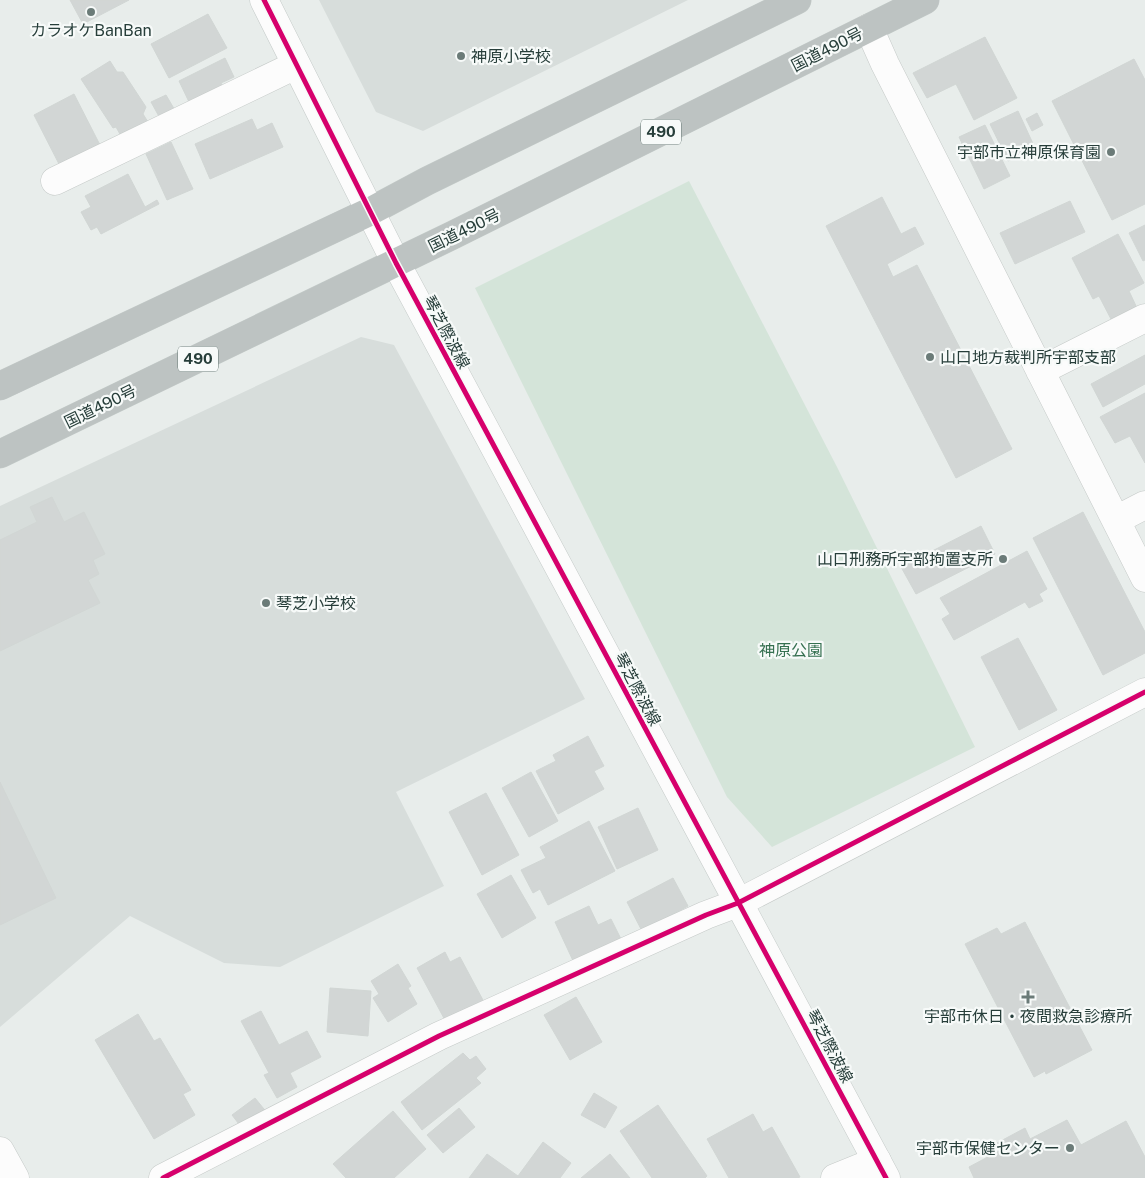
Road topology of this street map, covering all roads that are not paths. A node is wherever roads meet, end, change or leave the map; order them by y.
1 (264, 0) edge
2 (797, 0) edge
3 (926, 0) edge
4 (869, 28) junction
5 (296, 65) junction
6 (55, 181) dead end
7 (369, 212) junction
8 (396, 263) junction
9 (1145, 318) edge
10 (1040, 371) junction
11 (0, 386) edge
12 (0, 454) edge
13 (1145, 505) edge
14 (1116, 520) junction
15 (1145, 578) edge
16 (1145, 692) edge
17 (738, 903) junction
18 (0, 1151) edge
19 (882, 1169) edge
20 (15, 1178) edge
21 (163, 1178) edge
22 (835, 1178) edge

1 - 5 street, 琴芝際波線
2 - 7 highway
3 - 4 highway, 国道490号 / 490
4 - 8 highway, 国道490号 / 490
4 - 10 street
5 - 6 street
5 - 7 street, 琴芝際波線
7 - 8 street, 琴芝際波線
7 - 11 highway
8 - 12 highway, 国道490号 / 490
8 - 17 street, 琴芝際波線
9 - 10 street
10 - 14 street
13 - 14 street
14 - 15 street
16 - 17 street
17 - 19 street, 琴芝際波線
17 - 21 street
18 - 20 street
19 - 22 street

